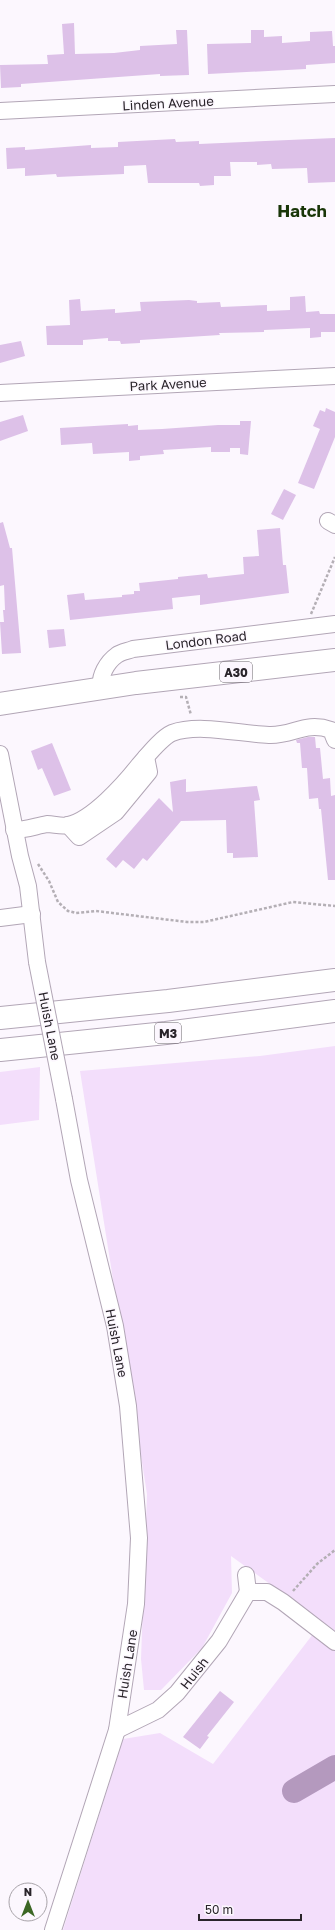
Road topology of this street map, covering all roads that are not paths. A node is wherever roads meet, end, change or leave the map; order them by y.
1 (335, 94) edge
2 (0, 111) edge
3 (335, 376) edge
4 (0, 393) edge
5 (335, 624) edge
6 (335, 660) edge
7 (101, 688) junction
8 (0, 704) edge
9 (335, 740) edge
10 (0, 754) edge
11 (14, 830) junction
12 (32, 914) junction
13 (0, 918) edge
14 (335, 980) edge
15 (335, 1012) edge
16 (0, 1018) edge
17 (0, 1050) edge
18 (246, 1574) dead end
19 (248, 1592) junction
20 (335, 1642) edge
21 (117, 1730) junction
22 (53, 1930) edge

1 - 2 street, Linden Avenue
3 - 4 street, Park Avenue
5 - 7 street, London Road
6 - 7 main road, A30
7 - 8 main road, A30
9 - 11 street
10 - 11 street, Huish Lane
11 - 12 street, Huish Lane
12 - 13 street
12 - 21 street, Huish Lane, bridge
14 - 16 main road
15 - 17 main road, M3
18 - 19 street
19 - 20 street
19 - 21 street, Huish
21 - 22 street, Huish Lane

